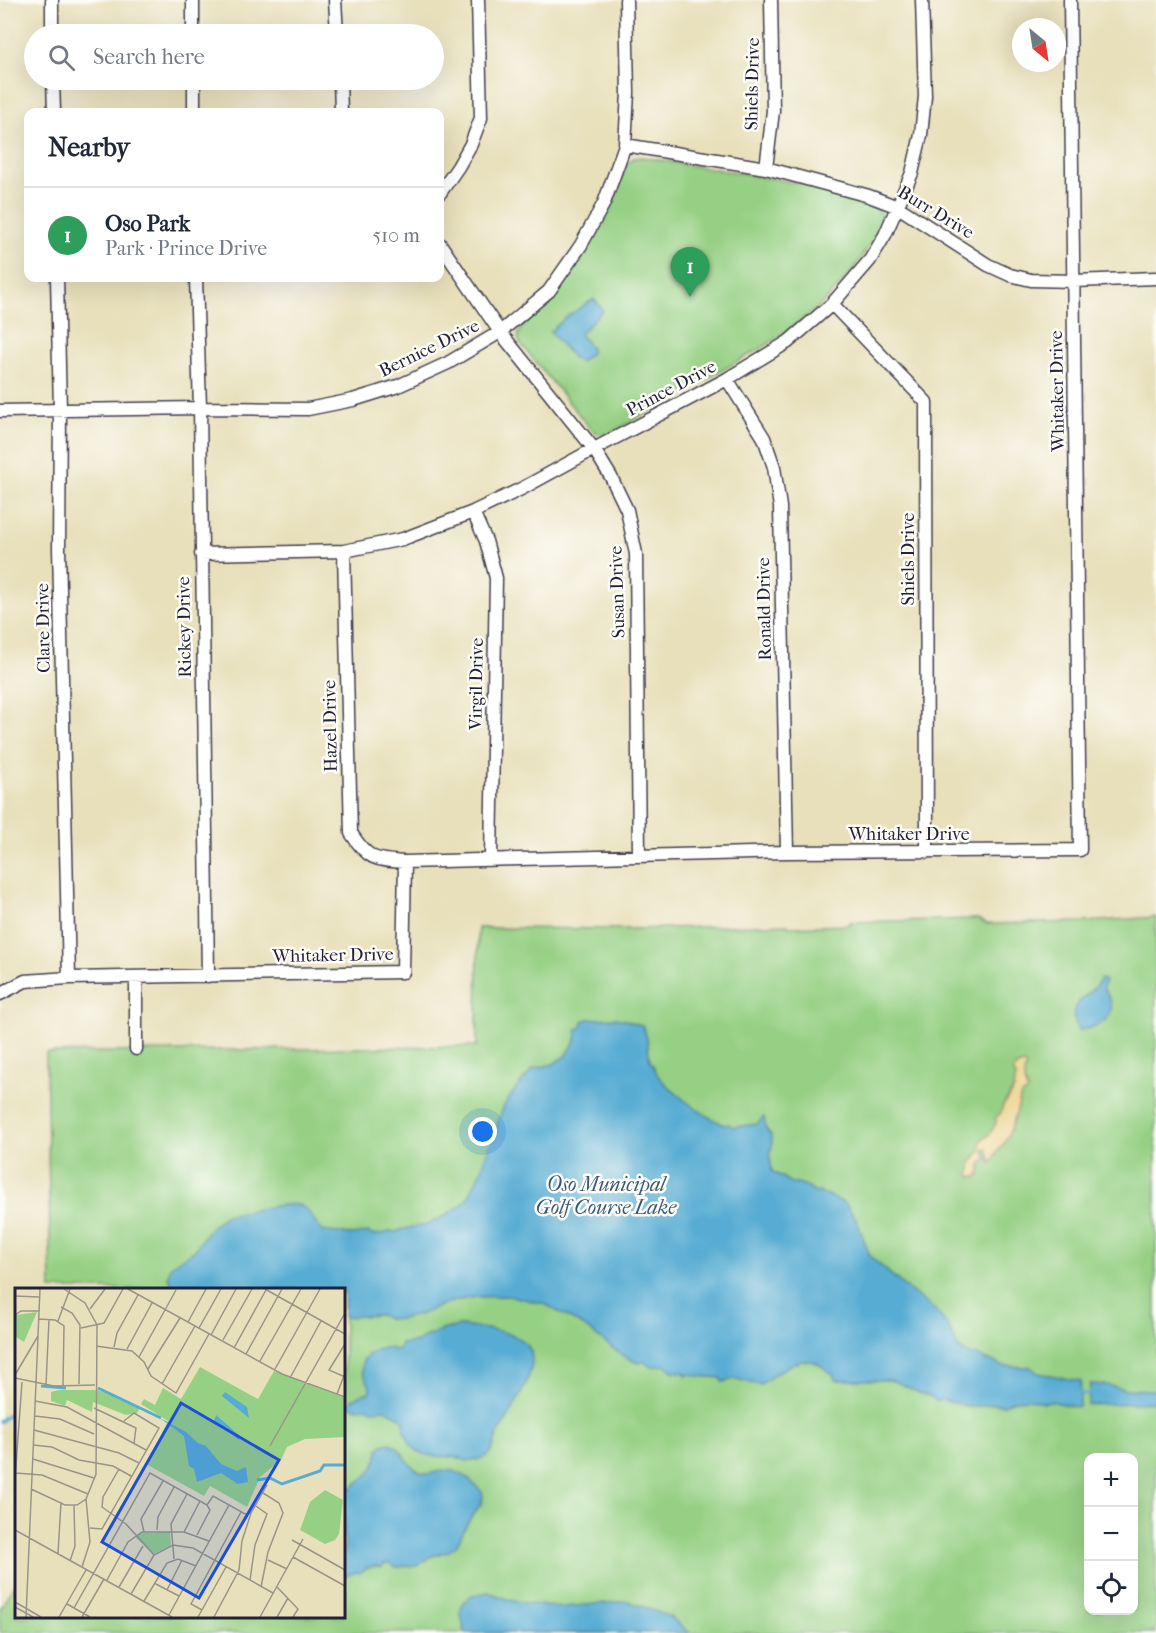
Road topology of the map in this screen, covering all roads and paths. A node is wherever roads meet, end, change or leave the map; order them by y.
1 (52, 0) edge
2 (193, 0) edge
3 (335, 0) edge
4 (478, 0) edge
5 (626, 0) edge
6 (771, 0) edge
7 (922, 0) edge
8 (1070, 0) edge
9 (52, 24) edge
10 (193, 24) edge
11 (336, 24) edge
12 (53, 90) edge
13 (194, 90) edge
14 (340, 90) edge
15 (54, 108) edge
16 (194, 108) edge
17 (341, 108) edge
18 (625, 145) junction
19 (766, 168) junction
20 (444, 187) edge
21 (898, 207) junction
22 (444, 250) edge
23 (1156, 278) edge
24 (1074, 280) junction
25 (57, 282) edge
26 (196, 282) edge
27 (832, 304) junction
28 (500, 332) junction
29 (727, 379) junction
30 (200, 408) junction
31 (60, 410) junction
32 (0, 411) edge
33 (594, 448) junction
34 (473, 512) junction
35 (344, 551) junction
36 (201, 554) junction
37 (787, 852) junction
38 (927, 852) junction
39 (639, 855) junction
40 (491, 860) junction
41 (405, 862) junction
42 (208, 976) junction
43 (69, 978) junction
44 (136, 978) junction
45 (0, 994) edge
46 (136, 1049) dead end

1 - 9 street
2 - 10 street
3 - 11 street
4 - 20 street
5 - 18 street, Bernice Drive
6 - 19 street, Shiels Drive
7 - 21 street, Prince Drive
8 - 24 street, Whitaker Drive
12 - 15 street
13 - 16 street
14 - 17 street
18 - 19 street, Burr Drive
18 - 28 street, Bernice Drive
19 - 21 street, Burr Drive
21 - 24 street, Burr Drive
21 - 27 street, Prince Drive
22 - 28 street, Susan Drive
23 - 24 street, Burr Drive
24 - 38 street, Whitaker Drive
25 - 31 street, Clare Drive
26 - 30 street, Rickey Drive
27 - 29 street, Prince Drive
27 - 38 street, Shiels Drive
28 - 30 street, Bernice Drive
28 - 33 street, Susan Drive
29 - 33 street, Prince Drive
29 - 37 street, Ronald Drive
30 - 31 street, Bernice Drive
30 - 36 street, Rickey Drive
31 - 32 street, Bernice Drive
31 - 43 street, Clare Drive
33 - 34 street, Prince Drive
33 - 39 street, Susan Drive
34 - 35 street, Prince Drive
34 - 40 street, Virgil Drive
35 - 36 street, Prince Drive
35 - 41 street, Hazel Drive
36 - 42 street, Rickey Drive
37 - 38 street, Whitaker Drive
37 - 39 street, Whitaker Drive
39 - 40 street, Whitaker Drive
40 - 41 street, Whitaker Drive
41 - 42 street, Whitaker Drive
42 - 44 street, Whitaker Drive
43 - 44 street, Whitaker Drive
43 - 45 street, Whitaker Drive
44 - 46 street

